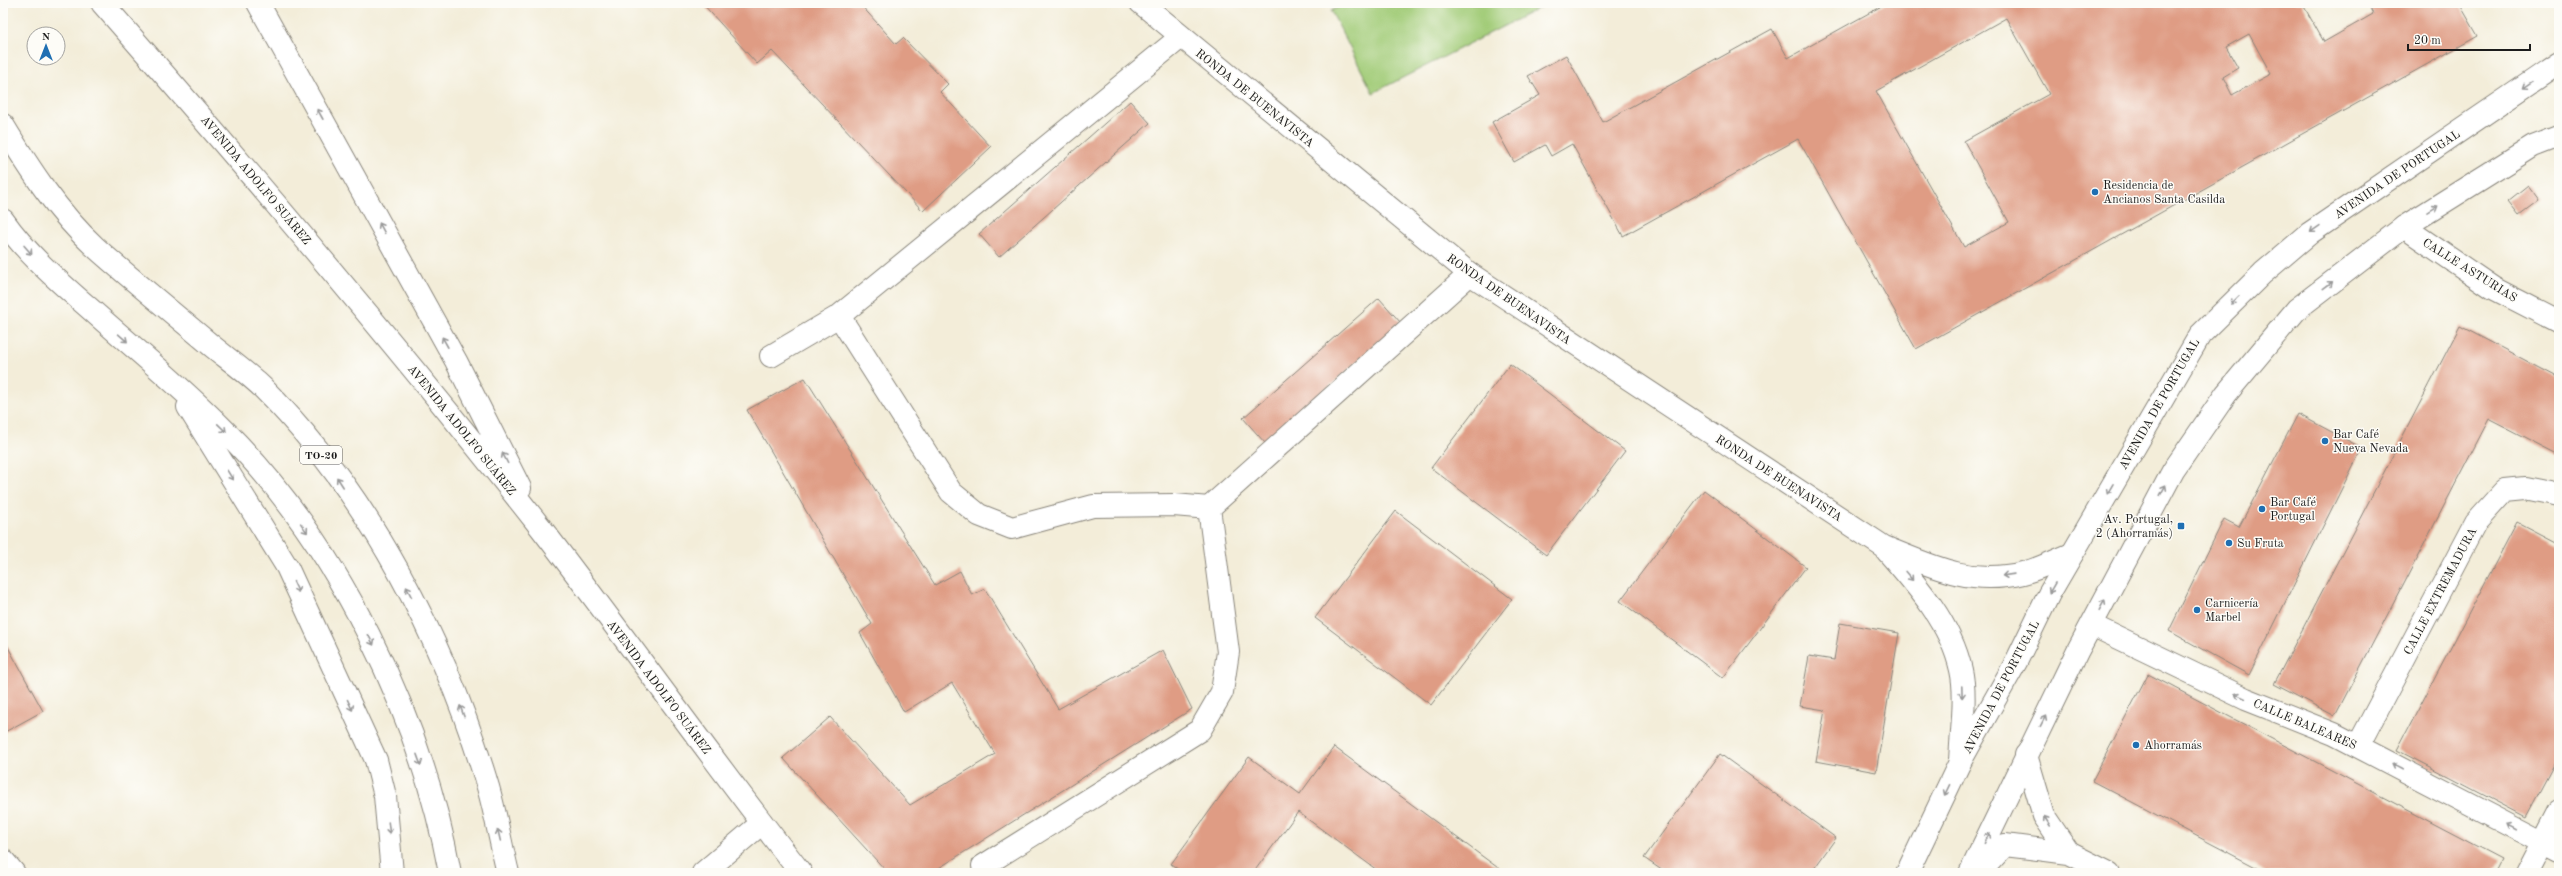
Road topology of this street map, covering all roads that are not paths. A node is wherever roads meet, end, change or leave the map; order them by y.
1 (102, 3) edge
2 (258, 3) edge
3 (1141, 3) edge
4 (1181, 37) junction
5 (2559, 63) edge
6 (3, 125) edge
7 (2559, 136) edge
8 (3, 220) edge
9 (2404, 228) junction
10 (1470, 274) junction
11 (839, 316) junction
12 (2559, 322) edge
13 (771, 356) dead end
14 (173, 382) junction
15 (2559, 495) edge
16 (1209, 508) junction
17 (542, 530) junction
18 (1884, 547) junction
19 (2072, 554) junction
20 (2092, 625) junction
21 (2358, 746) junction
22 (2026, 755) junction
23 (1960, 762) junction
24 (2559, 811) edge
25 (762, 823) junction
26 (2551, 847) edge
27 (2069, 853) junction
28 (3, 860) edge
29 (983, 866) dead end
30 (14, 873) edge
31 (392, 873) edge
32 (450, 873) edge
33 (508, 873) edge
34 (703, 873) edge
35 (801, 873) edge
36 (1907, 873) edge
37 (1970, 873) edge
38 (1979, 873) edge
39 (2109, 873) edge
40 (2527, 873) edge

1 - 17 main road, AVENIDA ADOLFO SUÁREZ
17 -> 2 main road
3 - 4 main road, RONDA DE BUENAVISTA
4 - 10 main road, RONDA DE BUENAVISTA
4 - 11 main road
5 -> 19 main road, AVENIDA DE PORTUGAL
33 -> 6 main road, TO-20
9 -> 7 main road
8 -> 14 main road
9 - 12 main road, CALLE ASTURIAS
20 -> 9 main road
10 - 16 main road
10 - 18 main road, RONDA DE BUENAVISTA
11 - 13 main road
11 - 16 main road
14 -> 31 main road
14 -> 32 main road
15 - 21 main road, CALLE EXTREMADURA
16 - 29 main road
17 - 25 main road, AVENIDA ADOLFO SUÁREZ
19 -> 18 main road, RONDA DE BUENAVISTA
18 -> 23 main road, RONDA DE BUENAVISTA
19 -> 23 main road, AVENIDA DE PORTUGAL
21 -> 20 main road, CALLE BALEARES
22 -> 20 main road
26 -> 21 main road, CALLE BALEARES
27 -> 22 main road
37 -> 22 main road
23 -> 36 main road, AVENIDA DE PORTUGAL
24 - 26 main road
25 - 34 main road
25 - 35 main road, AVENIDA ADOLFO SUÁREZ
26 - 40 main road
27 - 38 main road
27 - 39 main road
28 - 30 main road

